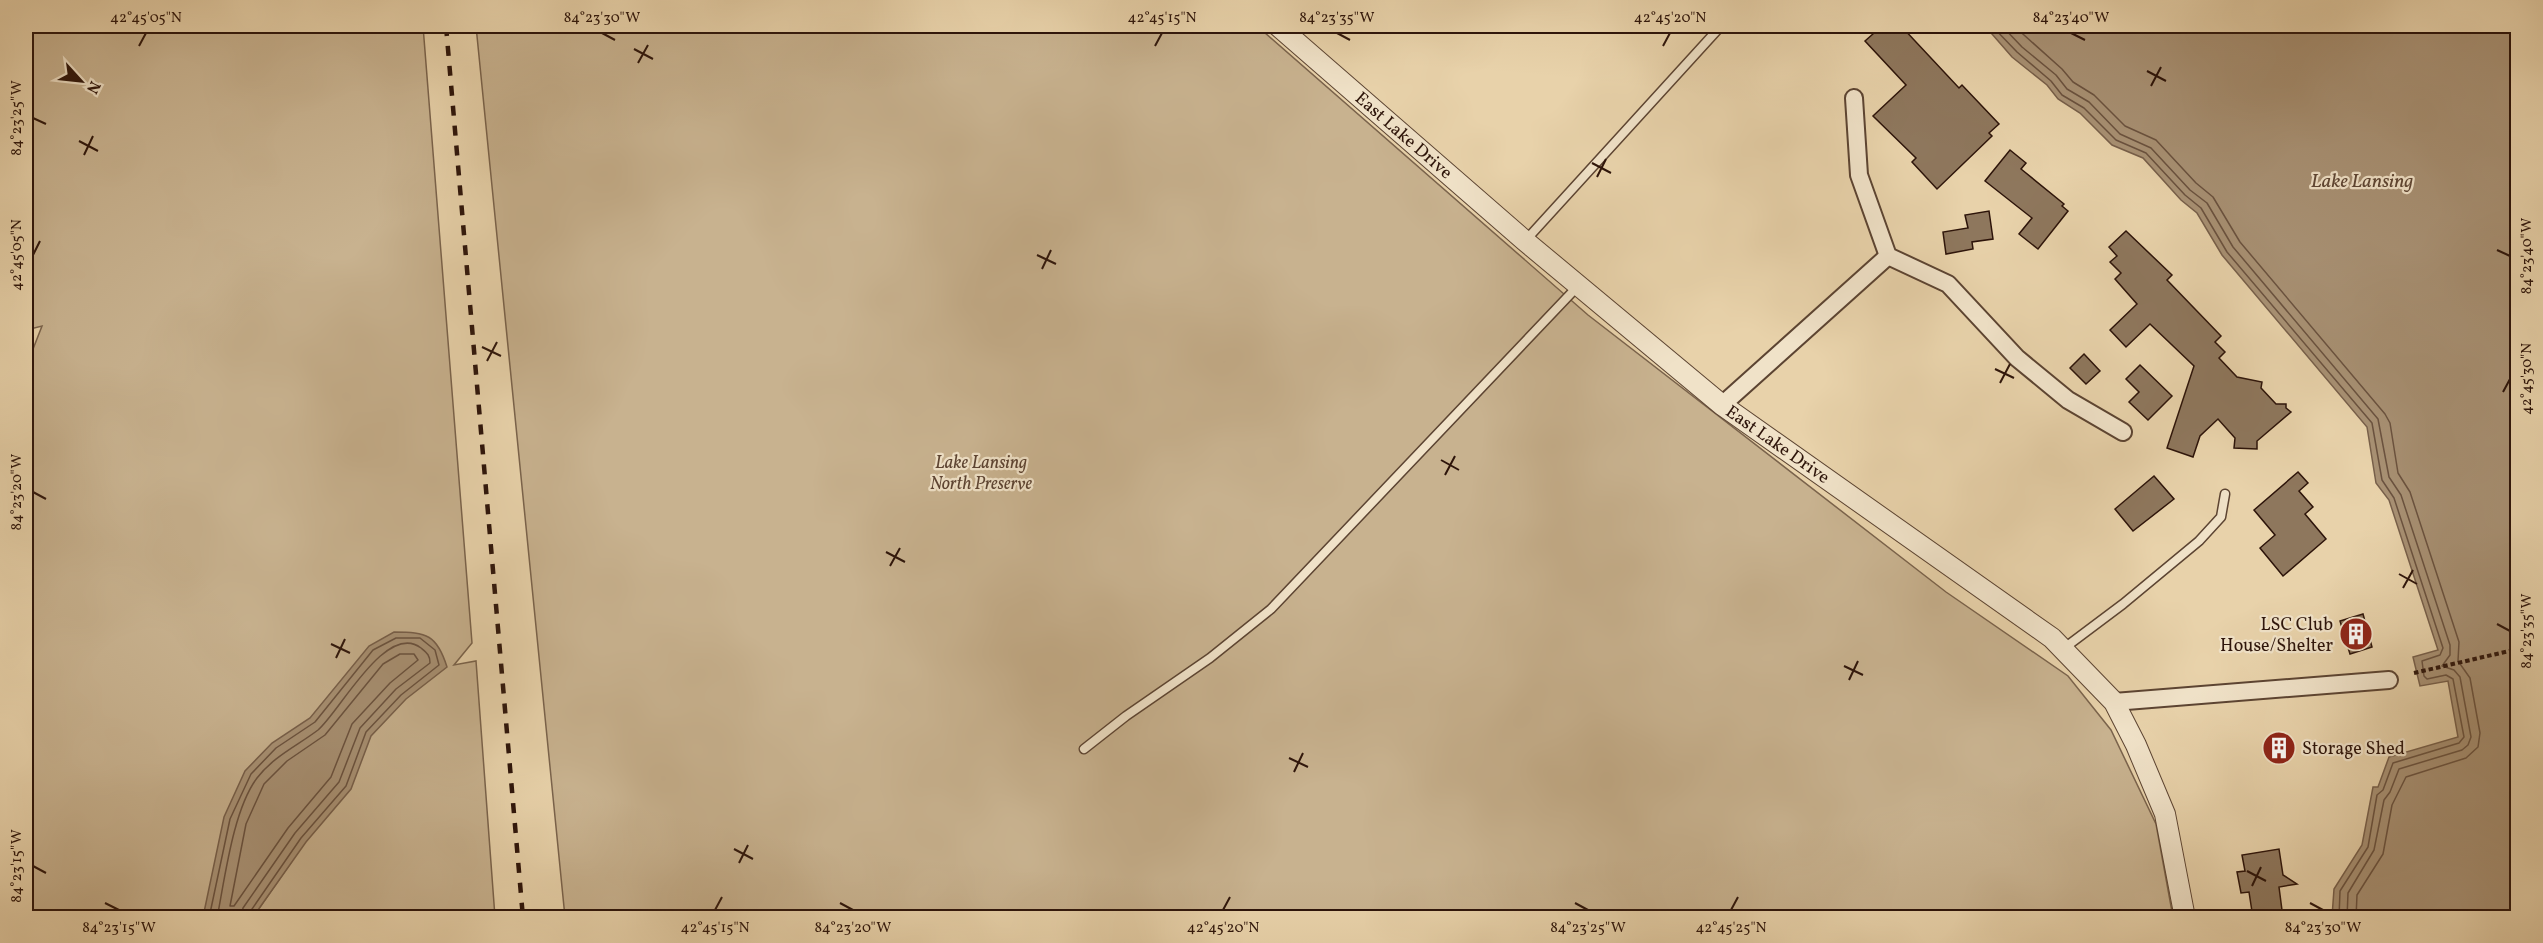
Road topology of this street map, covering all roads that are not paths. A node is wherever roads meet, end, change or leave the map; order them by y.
1 (1278, 26) edge
2 (1721, 26) edge
3 (1854, 98) dead end
4 (1525, 241) junction
5 (1888, 256) junction
6 (1578, 285) junction
7 (1722, 405) junction
8 (2123, 432) dead end
9 (2224, 494) dead end
10 (2063, 649) junction
11 (2389, 680) dead end
12 (2114, 702) junction
13 (1084, 749) dead end
14 (2185, 918) edge

1 - 4 street, East Lake Drive
2 - 4 lane
3 - 5 street
4 - 6 street, East Lake Drive
5 - 7 street
5 - 8 street
6 - 7 street, East Lake Drive
6 - 13 lane
7 - 10 street, East Lake Drive
9 - 10 lane
10 - 12 street, East Lake Drive
11 - 12 street
12 - 14 street, East Lake Drive

